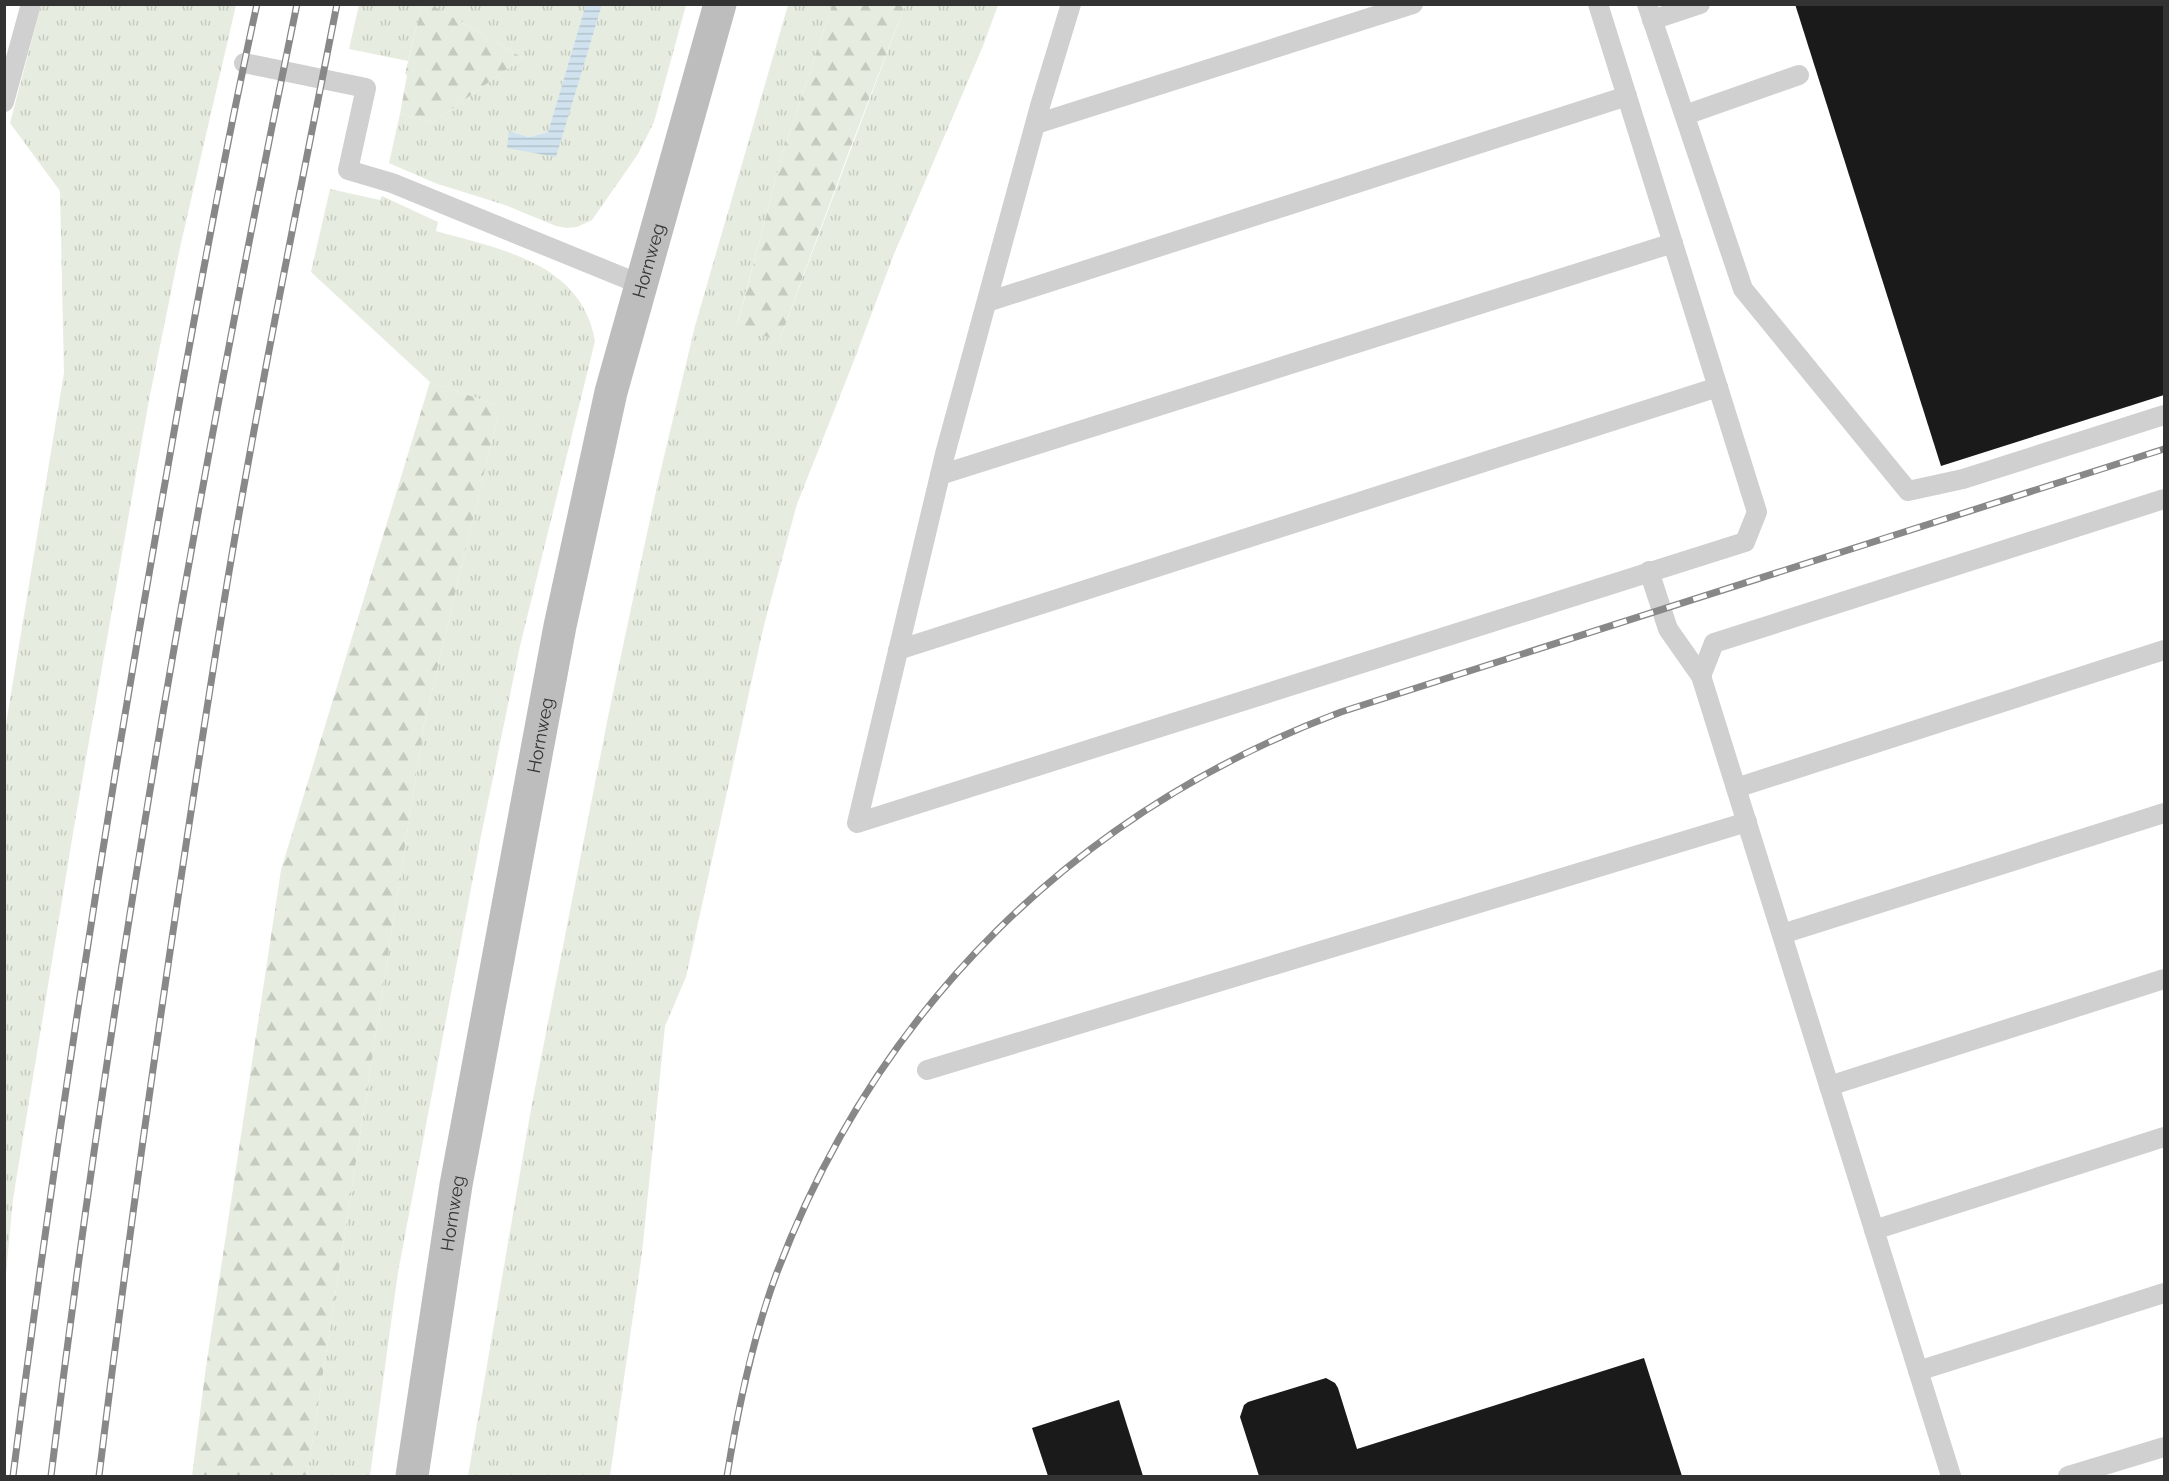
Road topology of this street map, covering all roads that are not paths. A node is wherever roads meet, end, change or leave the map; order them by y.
1 (31, 4) edge
2 (720, 4) edge
3 (1071, 4) edge
4 (1413, 4) edge
5 (1598, 4) edge
6 (1700, 4) edge
7 (1650, 12) edge
8 (244, 63) dead end
9 (1799, 75) dead end
10 (1627, 96) junction
11 (4, 102) edge
12 (1684, 115) junction
13 (1036, 124) junction
14 (1673, 243) junction
15 (642, 285) junction
16 (987, 302) junction
17 (1718, 387) junction
18 (2164, 415) edge
19 (940, 475) junction
20 (2164, 499) edge
21 (1649, 571) junction
22 (898, 650) junction
23 (2164, 650) edge
24 (1701, 675) junction
25 (1736, 788) junction
26 (2164, 813) edge
27 (1747, 822) junction
28 (1782, 934) junction
29 (2164, 979) edge
30 (927, 1070) dead end
31 (1829, 1086) junction
32 (2164, 1137) edge
33 (1874, 1230) junction
34 (2164, 1293) edge
35 (1918, 1371) junction
36 (2164, 1446) edge
37 (412, 1476) edge
38 (1951, 1476) edge
39 (2068, 1476) edge

1 - 11 lane
2 - 15 street, Hornweg
3 - 13 lane
4 - 13 lane
5 - 10 lane
6 - 7 lane
7 - 12 lane
8 - 15 lane
9 - 12 lane
10 - 14 lane
10 - 16 lane
12 - 18 lane
13 - 16 lane
14 - 17 lane
14 - 19 lane
15 - 37 street, Hornweg
16 - 19 lane
17 - 21 lane
17 - 22 lane
19 - 22 lane
20 - 24 lane
21 - 22 lane
21 - 24 lane
23 - 25 lane
24 - 25 lane
25 - 27 lane
26 - 28 lane
27 - 28 lane
27 - 30 lane
28 - 31 lane
29 - 31 lane
31 - 33 lane
32 - 33 lane
33 - 35 lane
34 - 35 lane
35 - 38 lane
36 - 39 lane

